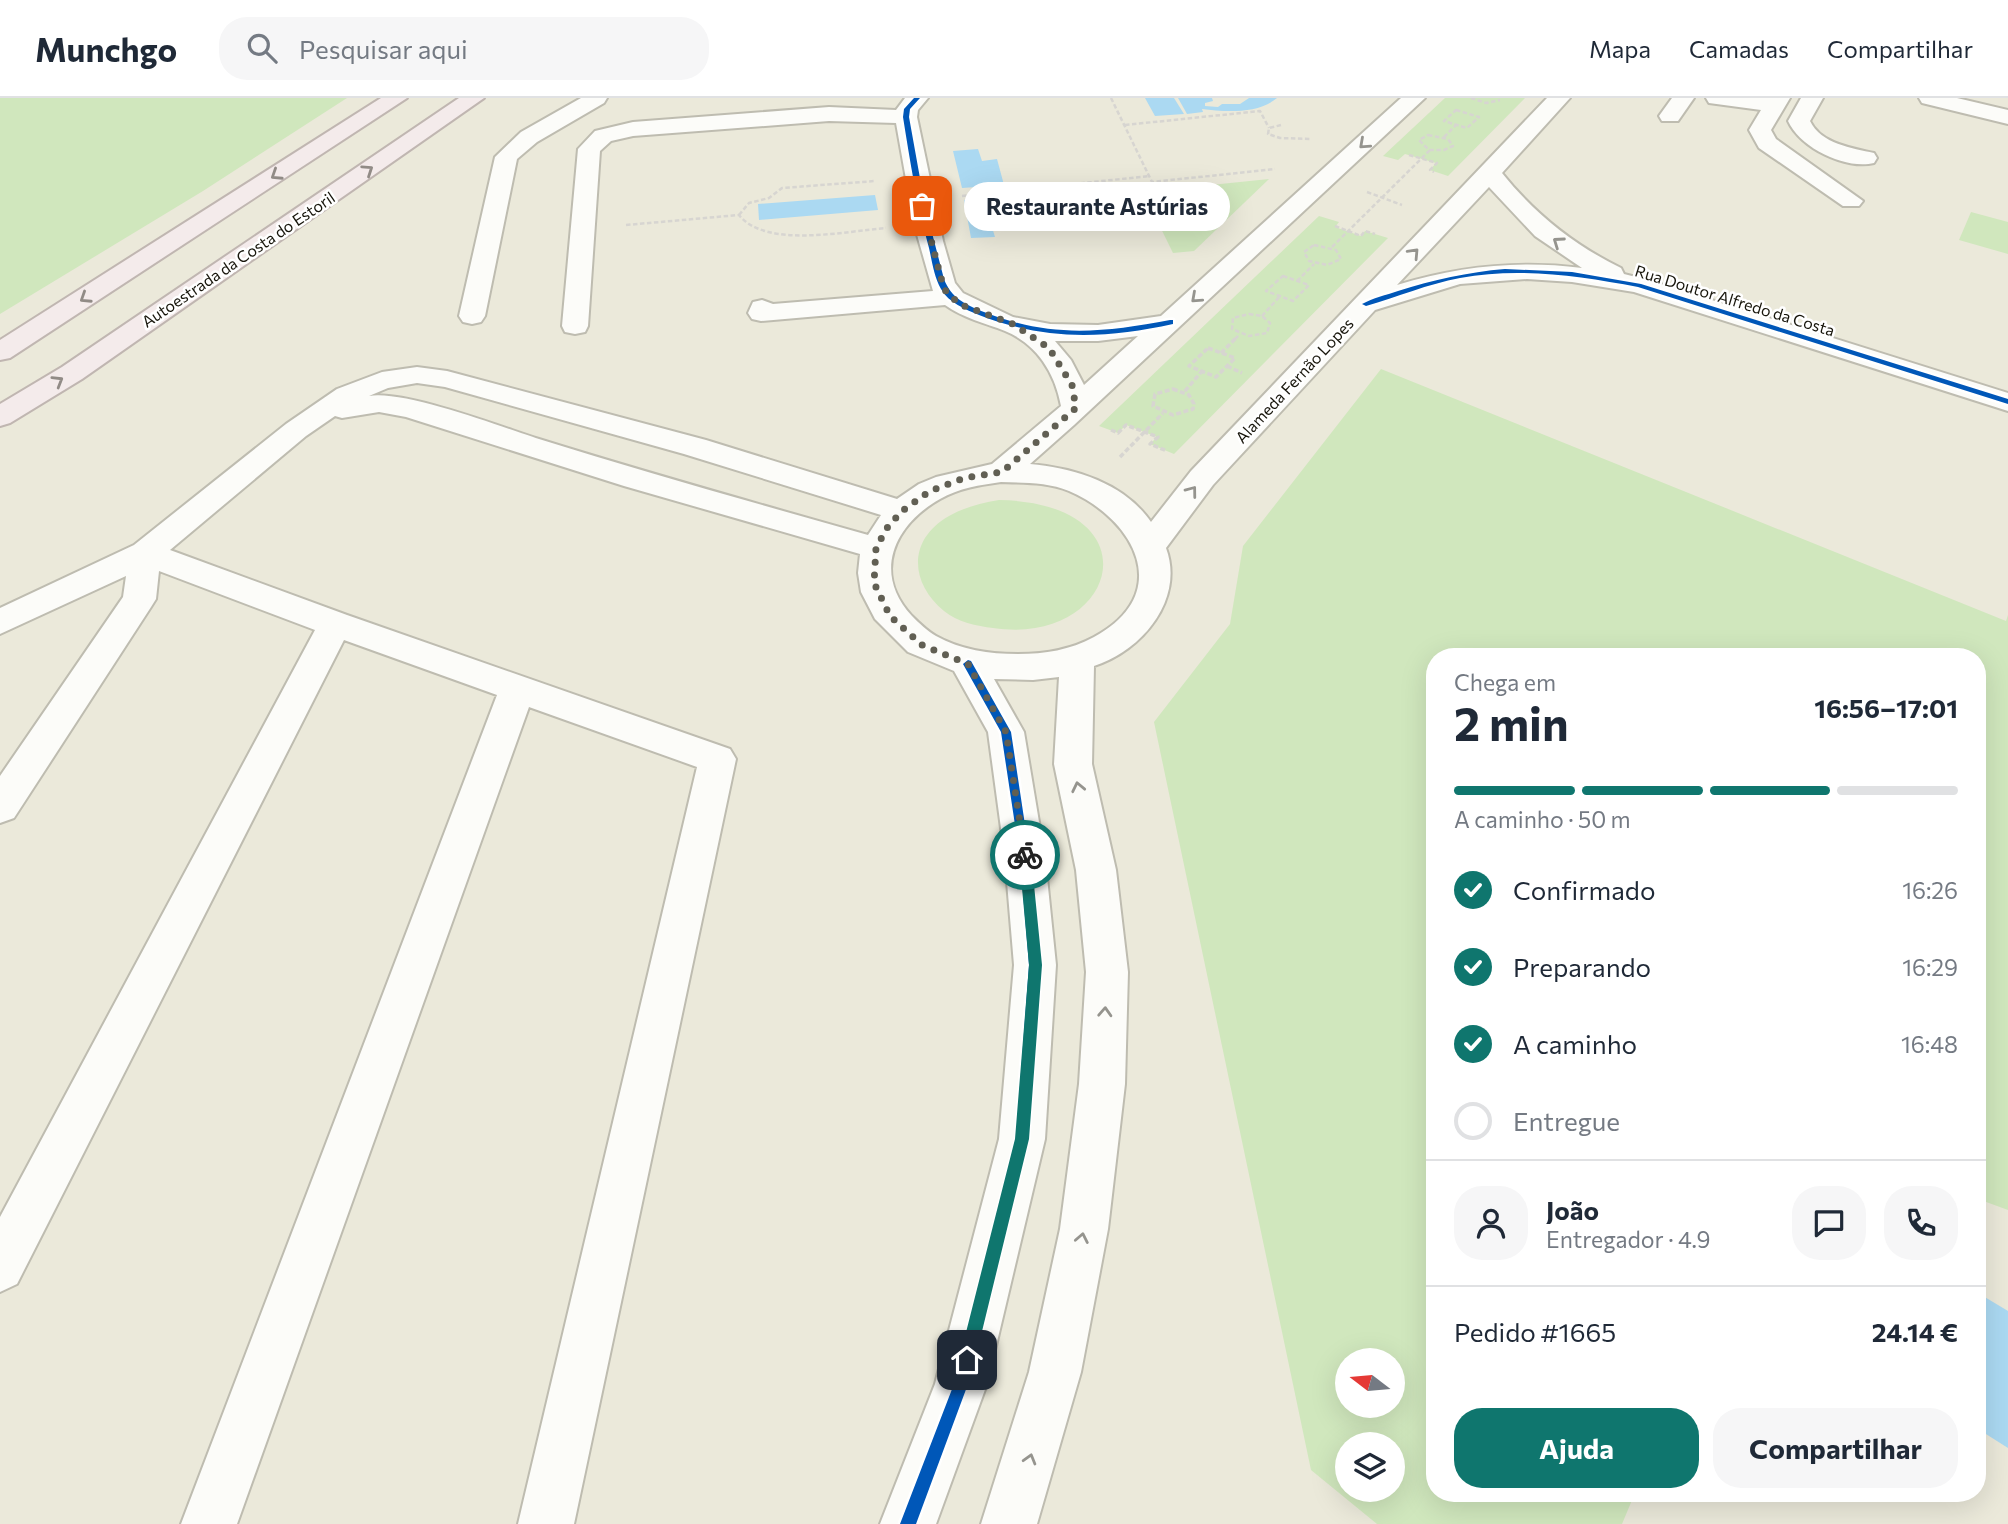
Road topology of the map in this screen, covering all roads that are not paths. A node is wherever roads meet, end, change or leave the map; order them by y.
1 (396, 98) edge
2 (473, 98) edge
3 (596, 98) edge
4 (1414, 98) edge
5 (1559, 98) edge
6 (1717, 98) edge
7 (1812, 98) edge
8 (1930, 98) edge
9 (1777, 101) edge
10 (911, 107) edge
11 (870, 116) junction
12 (2008, 117) edge
13 (743, 140) dead end
14 (1866, 158) dead end
15 (1489, 172) junction
16 (1851, 201) dead end
17 (1639, 285) junction
18 (952, 297) junction
19 (1366, 304) junction
20 (762, 308) dead end
21 (472, 316) dead end
22 (1170, 322) junction
23 (1013, 324) junction
24 (575, 326) dead end
25 (0, 352) edge
26 (2008, 402) edge
27 (1076, 408) junction
28 (0, 417) edge
29 (296, 430) junction
30 (1002, 472) junction
31 (902, 511) junction
32 (1151, 545) junction
33 (876, 548) junction
34 (145, 553) junction
35 (0, 622) edge
36 (335, 624) junction
37 (1077, 660) junction
38 (968, 664) junction
39 (518, 688) junction
40 (0, 807) edge
41 (0, 1268) edge
42 (209, 1524) edge
43 (546, 1524) edge
44 (908, 1524) edge
45 (1009, 1524) edge

1 -> 25 highway
28 -> 2 highway, Autoestrada da Costa do Estoril
3 - 21 street
4 -> 22 street
5 - 15 street, Alameda Fernão Lopes
6 - 9 street
7 - 14 street
8 - 12 street
9 - 16 street
10 - 11 street
10 - 18 street
11 - 13 street
11 - 24 street
17 -> 15 street
19 -> 15 street, Alameda Fernão Lopes
17 - 19 street, Rua Doutor Alfredo da Costa
17 - 26 street, Rua Doutor Alfredo da Costa
18 - 20 street
18 - 23 street
32 -> 19 street, Alameda Fernão Lopes
22 - 23 street
22 - 27 street
23 - 27 street
27 - 30 street
29 - 31 street
29 - 33 street
29 - 34 street
30 - 31 street
30 - 32 street
31 - 33 street
32 - 37 street
33 - 38 street
34 - 35 street
34 - 36 street
34 - 40 street
36 - 39 street
36 - 41 street
37 - 38 street
45 -> 37 street
38 - 44 street
39 - 42 street
39 - 43 street

